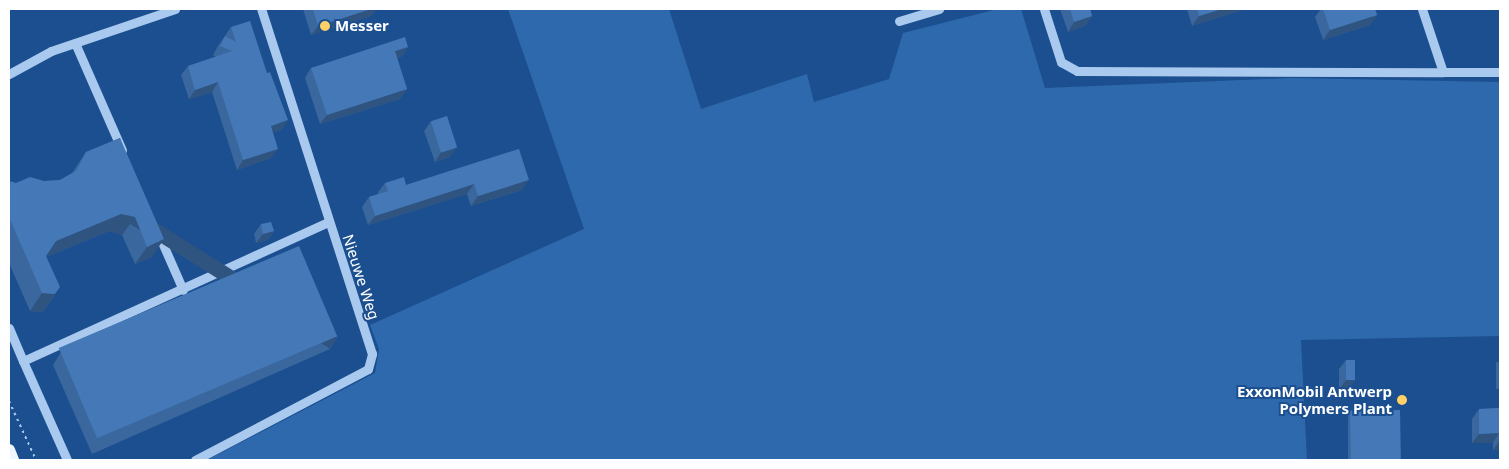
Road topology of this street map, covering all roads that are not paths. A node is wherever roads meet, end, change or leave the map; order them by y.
1 (175, 9) edge
2 (261, 9) edge
3 (939, 9) edge
4 (1044, 9) edge
5 (1422, 9) edge
6 (898, 21) dead end
7 (75, 43) junction
8 (1443, 72) junction
9 (1500, 72) edge
10 (9, 74) edge
11 (125, 157) edge
12 (152, 219) edge
13 (328, 222) junction
14 (183, 290) junction
15 (9, 328) edge
16 (23, 361) junction
17 (9, 450) edge
18 (13, 460) edge
19 (66, 460) edge
20 (195, 460) edge

1 - 7 street
2 - 13 street, Nieuwe Weg
3 - 6 street
4 - 8 street
5 - 8 street
7 - 10 street
7 - 11 street
8 - 9 street
12 - 14 street
13 - 14 street
13 - 20 street, Nieuwe Weg
14 - 16 street
15 - 16 street
16 - 19 street
17 - 18 main road

